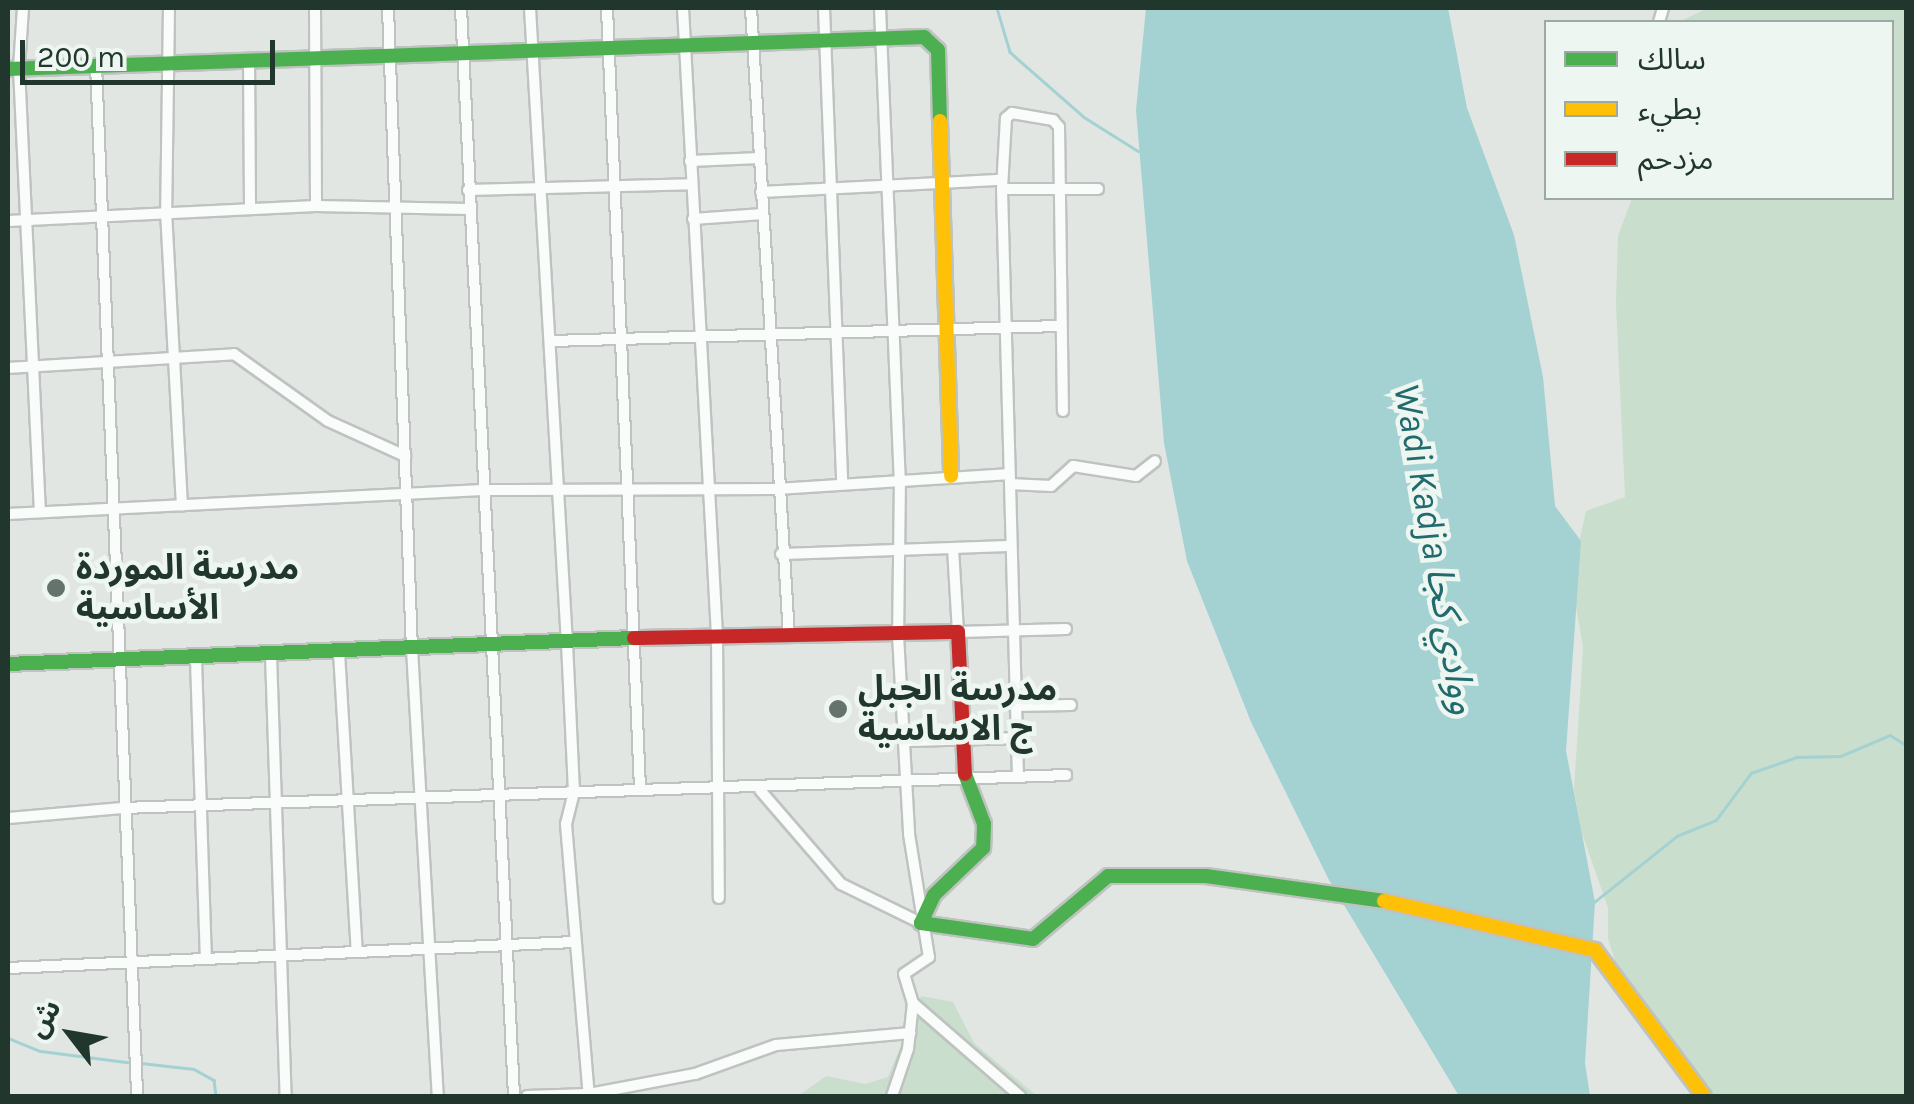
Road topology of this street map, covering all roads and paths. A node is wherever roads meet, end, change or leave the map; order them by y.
1 (23, 8) edge
2 (169, 8) edge
3 (315, 8) edge
4 (388, 8) edge
5 (461, 8) edge
6 (530, 8) edge
7 (607, 8) edge
8 (683, 8) edge
9 (751, 8) edge
10 (824, 8) edge
11 (880, 8) edge
12 (882, 38) junction
13 (826, 40) junction
14 (754, 42) junction
15 (684, 44) junction
16 (610, 46) junction
17 (530, 49) junction
18 (463, 52) junction
19 (170, 60) junction
20 (249, 60) junction
21 (319, 60) junction
22 (390, 60) junction
23 (96, 64) junction
24 (13, 68) edge
25 (760, 158) junction
26 (690, 162) junction
27 (691, 184) junction
28 (943, 184) junction
29 (1002, 184) junction
30 (888, 186) junction
31 (1057, 188) junction
32 (614, 189) junction
33 (836, 189) junction
34 (1098, 189) dead end
35 (468, 190) junction
36 (537, 190) junction
37 (761, 192) junction
38 (316, 206) junction
39 (396, 207) junction
40 (250, 208) junction
41 (469, 209) junction
42 (166, 211) junction
43 (101, 213) junction
44 (762, 214) junction
45 (693, 218) junction
46 (25, 220) junction
47 (8, 221) edge
48 (1059, 326) junction
49 (1006, 329) junction
50 (949, 331) junction
51 (893, 334) junction
52 (839, 335) junction
53 (769, 336) junction
54 (700, 339) junction
55 (551, 341) junction
56 (620, 341) junction
57 (173, 358) junction
58 (105, 364) junction
59 (34, 366) junction
60 (8, 368) edge
61 (1063, 412) dead end
62 (405, 456) junction
63 (1155, 461) dead end
64 (951, 476) junction
65 (900, 478) junction
66 (1010, 479) junction
67 (842, 482) junction
68 (623, 486) junction
69 (559, 489) junction
70 (710, 489) junction
71 (778, 489) junction
72 (482, 490) junction
73 (406, 497) junction
74 (182, 506) junction
75 (112, 509) junction
76 (40, 512) junction
77 (8, 514) edge
78 (1010, 546) junction
79 (954, 548) junction
80 (896, 549) junction
81 (781, 554) junction
82 (1066, 629) dead end
83 (1010, 630) junction
84 (958, 632) junction
85 (717, 635) junction
86 (898, 635) junction
87 (789, 638) junction
88 (632, 640) junction
89 (568, 643) junction
90 (490, 646) junction
91 (412, 649) junction
92 (340, 652) junction
93 (271, 656) junction
94 (196, 660) junction
95 (120, 662) junction
96 (8, 664) edge
97 (1072, 704) dead end
98 (1014, 706) junction
99 (963, 738) junction
100 (1016, 738) junction
101 (904, 741) junction
102 (1066, 775) dead end
103 (1018, 776) junction
104 (965, 778) junction
105 (906, 780) junction
106 (718, 786) junction
107 (640, 789) junction
108 (760, 790) junction
109 (574, 792) junction
110 (499, 794) junction
111 (422, 800) junction
112 (277, 804) junction
113 (350, 804) junction
114 (123, 808) junction
115 (200, 808) junction
116 (8, 818) edge
117 (719, 898) dead end
118 (921, 923) junction
119 (574, 942) junction
120 (507, 944) junction
121 (430, 948) junction
122 (357, 952) junction
123 (282, 956) junction
124 (206, 958) junction
125 (131, 963) junction
126 (8, 968) edge
127 (913, 1003) junction
128 (910, 1033) junction
129 (589, 1095) edge
130 (137, 1096) edge
131 (286, 1096) edge
132 (438, 1096) edge
133 (514, 1096) edge
134 (527, 1096) edge
135 (892, 1096) edge
136 (1020, 1096) edge
137 (1704, 1096) edge

1 - 24 street
2 - 19 street
3 - 21 street
4 - 22 street
5 - 18 street
6 - 17 street
7 - 16 street
8 - 15 street
9 - 14 street
10 - 13 street
11 - 12 street
12 - 13 main road
12 - 28 main road
12 - 30 street
13 - 14 main road
13 - 33 street
14 - 15 main road
14 - 25 street
15 - 16 main road
15 - 26 street
16 - 17 main road
16 - 32 street
17 - 18 main road
17 - 36 street
18 - 22 main road
18 - 35 street
19 - 20 main road
19 - 23 main road
19 - 42 street
20 - 21 main road
20 - 40 street
21 - 22 main road
21 - 38 street
22 - 39 street
23 - 24 main road
23 - 43 street
24 - 46 street
25 - 26 street
25 - 37 street
26 - 27 street
27 - 32 street
27 - 45 street
28 - 29 street
28 - 30 street
28 - 50 main road
29 - 31 street
29 - 31 street
29 - 49 street
30 - 33 street
30 - 51 street
31 - 34 street
31 - 48 street
32 - 36 street
32 - 56 street
33 - 37 street
33 - 52 street
35 - 36 street
35 - 41 street
36 - 55 street
37 - 44 street
38 - 39 street
38 - 40 street
39 - 41 street
39 - 62 street
40 - 42 street
41 - 72 street
42 - 43 street
42 - 57 street
43 - 46 street
43 - 58 street
44 - 45 street
44 - 53 street
45 - 54 street
46 - 47 street
46 - 59 street
48 - 49 street
48 - 61 street
49 - 50 street
49 - 66 street
50 - 51 street
50 - 64 main road
51 - 52 street
51 - 65 street
52 - 53 street
52 - 67 street
53 - 54 street
53 - 71 street
54 - 56 street
54 - 70 street
55 - 56 street
55 - 69 street
56 - 68 street
57 - 58 street
57 - 62 street
57 - 74 street
58 - 59 street
58 - 75 street
59 - 60 street
59 - 76 street
62 - 73 street
63 - 66 street
64 - 65 street
64 - 66 street
65 - 67 street
65 - 80 street
66 - 78 street
67 - 71 street
68 - 69 street
68 - 70 street
68 - 88 street
69 - 72 street
69 - 89 street
70 - 71 street
70 - 85 street
71 - 81 street
72 - 73 street
72 - 90 street
73 - 74 street
73 - 91 street
74 - 75 street
75 - 76 street
75 - 95 street
76 - 77 street
78 - 79 street
78 - 83 street
79 - 80 street
79 - 84 street
80 - 81 street
80 - 86 street
81 - 87 street
82 - 83 street
83 - 84 street
83 - 98 street
84 - 86 main road
84 - 99 main road
85 - 87 main road
85 - 88 main road
85 - 106 street
86 - 87 main road
86 - 101 street
88 - 89 main road
88 - 107 street
89 - 90 main road
89 - 109 street
90 - 91 main road
90 - 110 street
91 - 92 main road
91 - 111 street
92 - 93 main road
92 - 113 street
93 - 94 main road
93 - 112 street
94 - 95 main road
94 - 115 street
95 - 96 main road
95 - 114 street
97 - 98 street
98 - 100 street
99 - 100 street
99 - 101 street
99 - 104 main road
100 - 103 street
101 - 105 street
102 - 103 street
103 - 104 street
104 - 105 street
104 - 118 main road
105 - 108 street
105 - 118 street
106 - 107 street
106 - 108 street
106 - 117 street
107 - 109 street
108 - 118 street
109 - 110 street
109 - 119 street
110 - 111 street
110 - 120 street
111 - 113 street
111 - 121 street
112 - 113 street
112 - 115 street
112 - 123 street
113 - 122 street
114 - 115 street
114 - 116 street
114 - 125 street
115 - 124 street
118 - 127 street
118 - 137 main road
119 - 120 street
119 - 129 street
120 - 121 street
120 - 133 street
121 - 122 street
121 - 132 street
122 - 123 street
123 - 124 street
123 - 131 street
124 - 125 street
125 - 126 street
125 - 130 street
127 - 128 street
127 - 136 street
128 - 129 street
128 - 135 street
129 - 134 street

